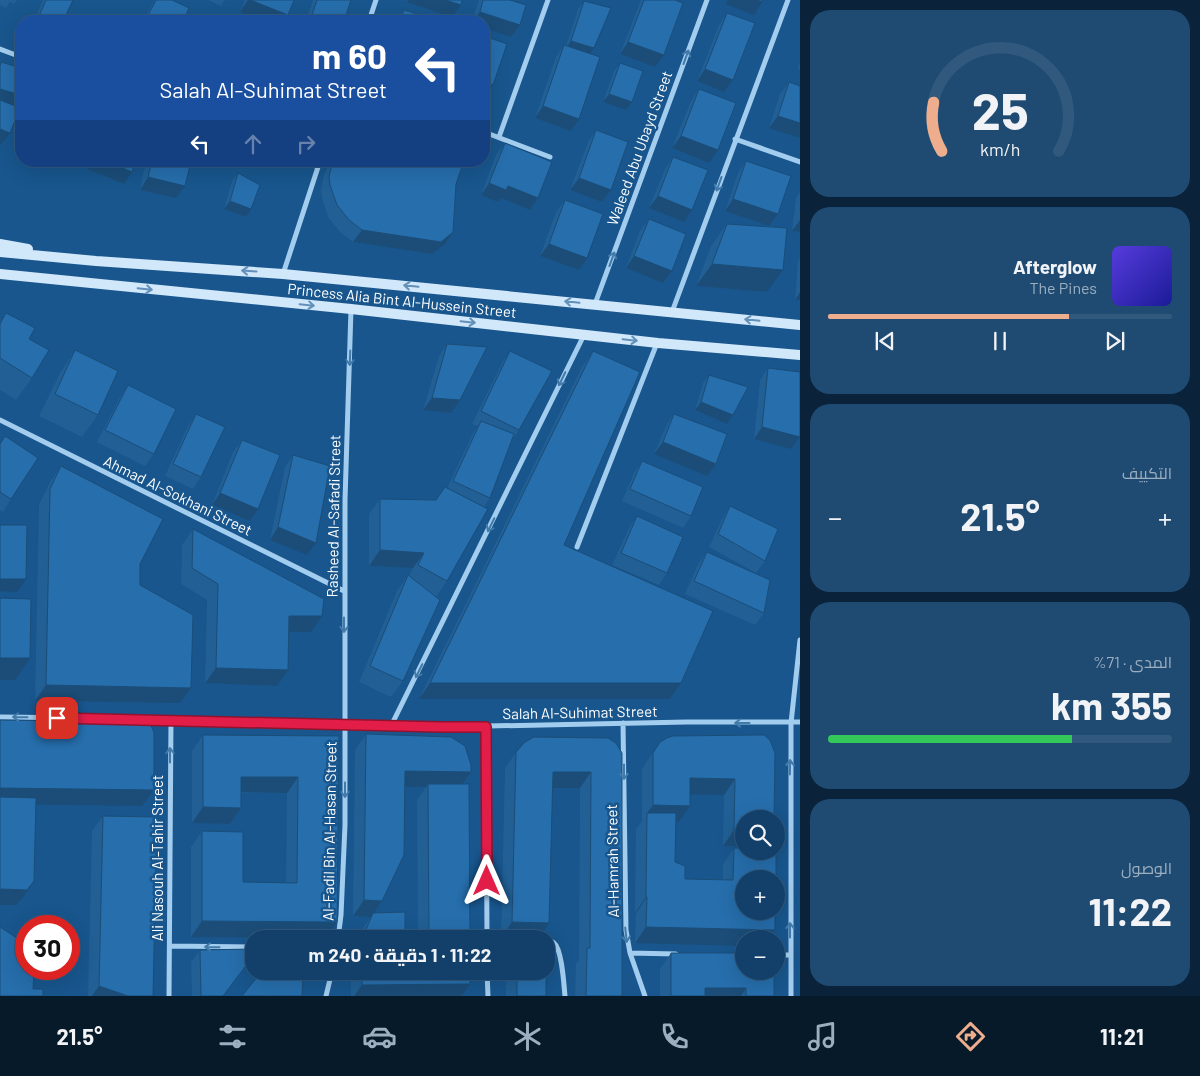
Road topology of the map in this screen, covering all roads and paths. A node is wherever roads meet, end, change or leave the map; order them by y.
1 (376, 0) edge
2 (548, 0) edge
3 (706, 0) edge
4 (788, 0) edge
5 (371, 15) edge
6 (0, 49) edge
7 (15, 55) edge
8 (490, 134) edge
9 (499, 137) junction
10 (735, 139) junction
11 (550, 157) dead end
12 (800, 162) edge
13 (318, 167) edge
14 (0, 244) edge
15 (0, 252) edge
16 (96, 261) junction
17 (0, 274) edge
18 (283, 274) junction
19 (0, 280) edge
20 (97, 284) junction
21 (595, 304) junction
22 (351, 309) junction
23 (672, 312) junction
24 (800, 325) edge
25 (584, 335) junction
26 (658, 343) junction
27 (800, 355) edge
28 (0, 420) edge
29 (577, 547) dead end
30 (344, 591) junction
31 (800, 640) edge
32 (0, 716) edge
33 (171, 719) junction
34 (800, 722) edge
35 (623, 723) junction
36 (791, 723) junction
37 (344, 724) junction
38 (391, 726) junction
39 (486, 727) junction
40 (339, 930) edge
41 (487, 930) edge
42 (555, 944) edge
43 (170, 946) junction
44 (245, 948) edge
45 (630, 953) junction
46 (687, 954) edge
47 (785, 955) edge
48 (790, 955) junction
49 (330, 980) edge
50 (488, 980) edge
51 (169, 996) edge
52 (326, 996) edge
53 (488, 996) edge
54 (565, 996) edge
55 (645, 996) edge
56 (791, 996) edge

1 - 5 street
2 - 9 street
21 -> 3 street, Waleed Abu Ubayd Street
4 - 10 street
6 - 7 street
8 - 9 street
9 - 11 street
10 - 12 street
10 -> 23 street
13 - 18 street
14 - 16 main road
15 - 16 main road, Princess Alia Bint Al-Hussein Street
18 -> 16 main road, Princess Alia Bint Al-Hussein Street
17 - 20 main road, Princess Alia Bint Al-Hussein Street
21 -> 18 main road, Princess Alia Bint Al-Hussein Street
19 - 20 main road
20 -> 22 main road, Princess Alia Bint Al-Hussein Street
21 - 23 main road, Princess Alia Bint Al-Hussein Street
22 -> 25 main road, Princess Alia Bint Al-Hussein Street
22 -> 30 street, Rasheed Al-Safadi Street
24 -> 23 main road, Princess Alia Bint Al-Hussein Street
25 -> 26 main road, Princess Alia Bint Al-Hussein Street
25 -> 38 street
26 - 27 main road, Princess Alia Bint Al-Hussein Street
26 - 29 street
28 - 30 street, Ahmad Al-Sokhani Street
30 -> 37 street, Rasheed Al-Safadi Street
31 - 36 street
33 -> 32 street, Salah Al-Suhimat Street
33 - 37 street, Salah Al-Suhimat Street
43 -> 33 street, Ali Nasouh Al-Tahir Street
34 - 36 street, Salah Al-Suhimat Street
36 -> 35 street, Salah Al-Suhimat Street
35 - 39 street, Salah Al-Suhimat Street
35 -> 45 street, Al-Hamrah Street
48 -> 36 street
37 - 38 street, Salah Al-Suhimat Street
37 -> 40 street, Al-Fadil Bin Al-Hasan Street
38 - 39 street, Salah Al-Suhimat Street
39 - 41 street
42 - 54 street
44 -> 43 street
43 - 51 street, Ali Nasouh Al-Tahir Street
45 - 46 street
45 - 55 street, Al-Hamrah Street
47 - 48 street
48 - 56 street
49 - 52 street
50 - 53 street

